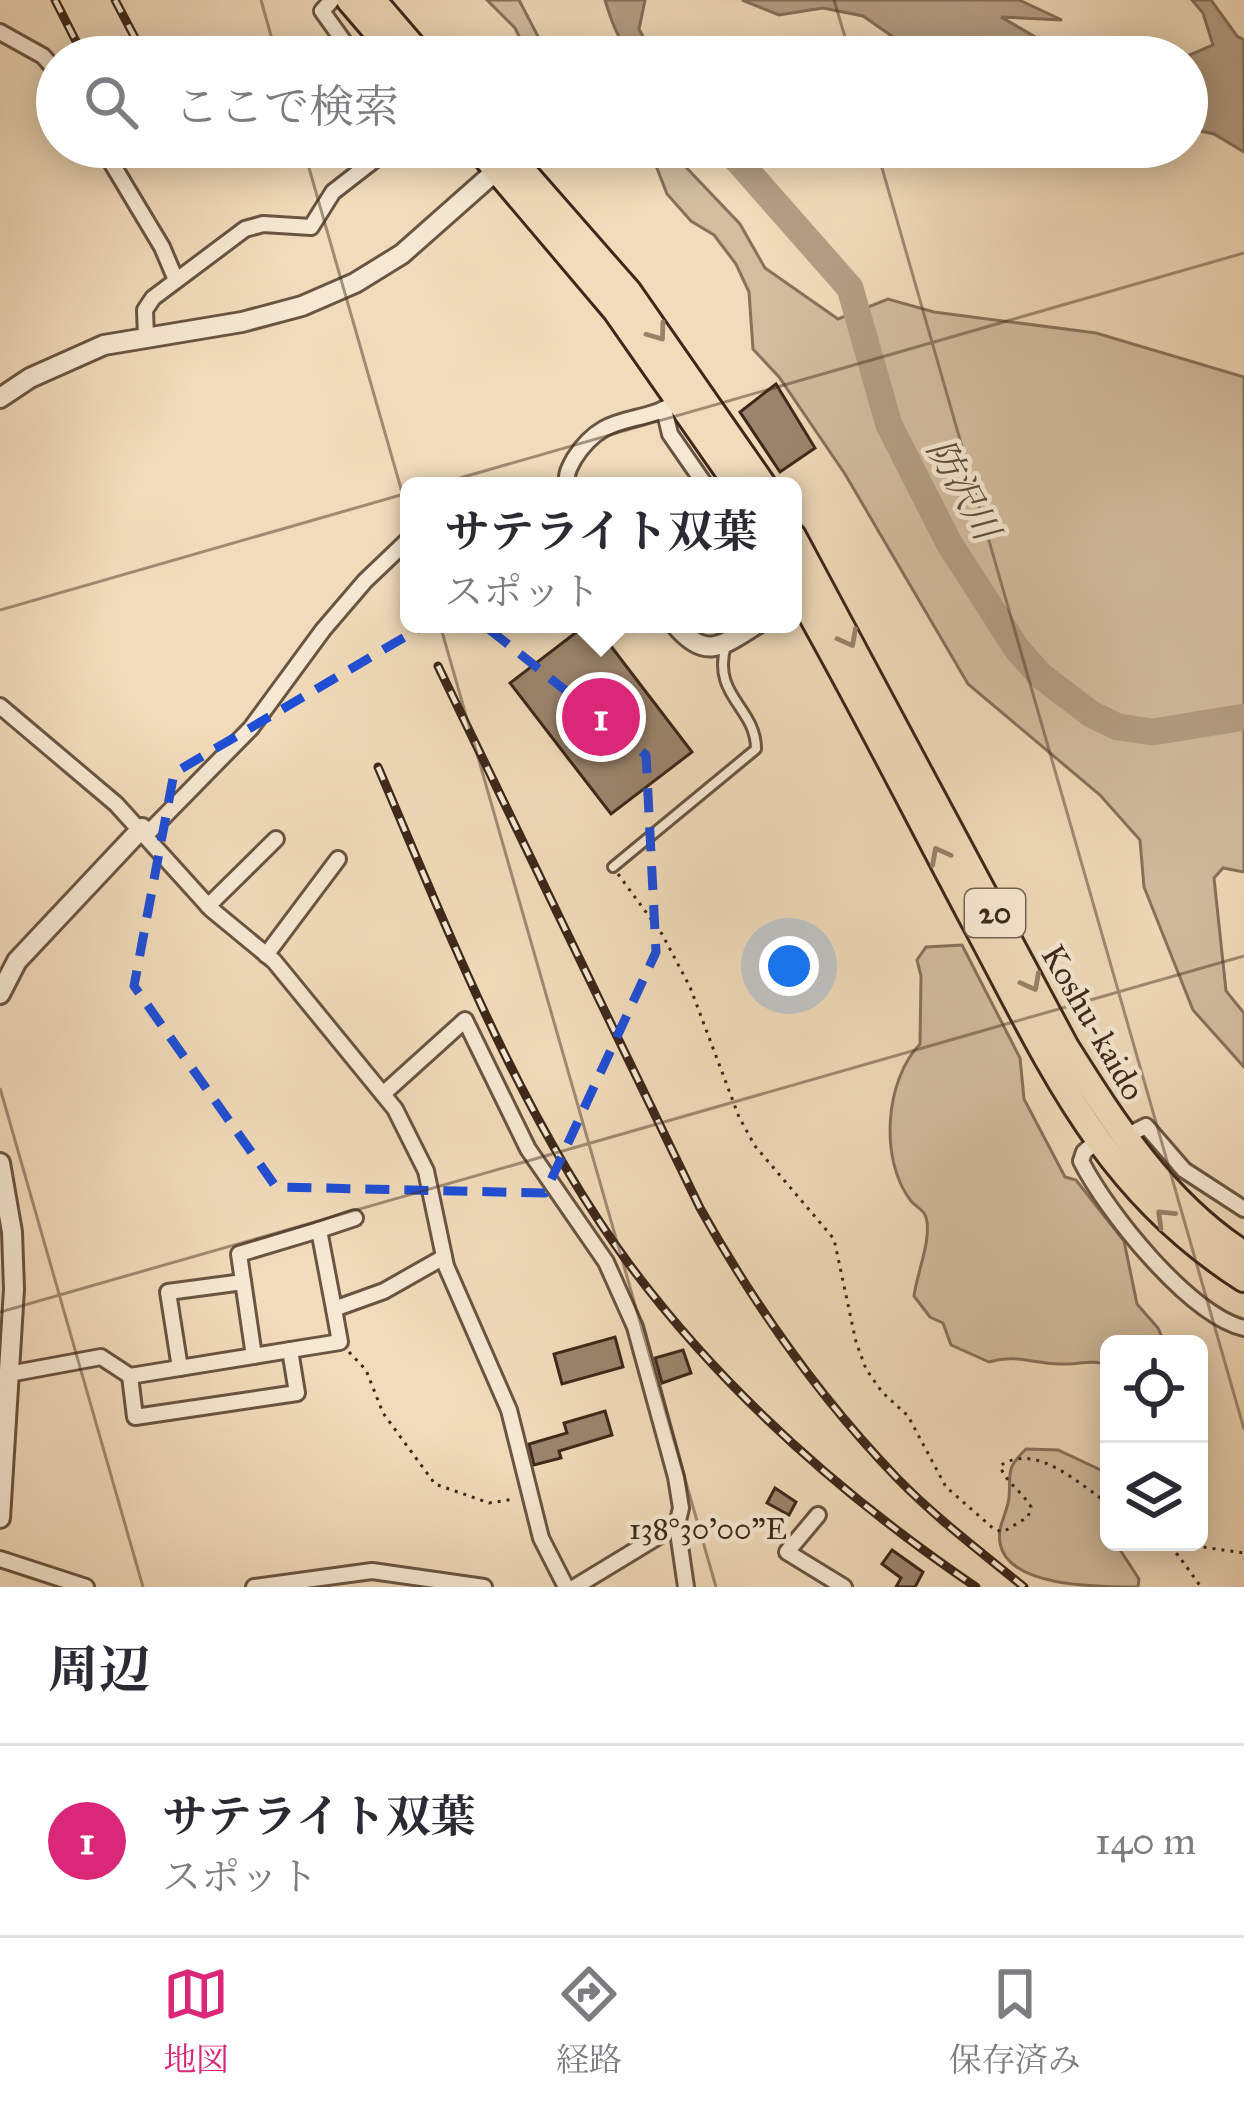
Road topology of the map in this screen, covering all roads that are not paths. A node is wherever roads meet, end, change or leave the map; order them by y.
1 (332, 0) edge
2 (349, 0) edge
3 (374, 0) edge
4 (0, 32) edge
5 (338, 36) edge
6 (380, 36) edge
7 (404, 36) edge
8 (36, 52) edge
9 (115, 168) edge
10 (363, 168) edge
11 (492, 168) edge
12 (510, 168) edge
13 (512, 168) edge
14 (176, 280) junction
15 (146, 337) junction
16 (0, 398) edge
17 (672, 405) junction
18 (566, 477) edge
19 (700, 477) edge
20 (731, 477) edge
21 (758, 477) edge
22 (400, 547) edge
23 (802, 593) edge
24 (802, 593) edge
25 (683, 633) edge
26 (742, 633) edge
27 (726, 643) junction
28 (0, 706) edge
29 (144, 831) junction
30 (276, 839) dead end
31 (338, 859) dead end
32 (614, 867) road end
33 (208, 905) junction
34 (266, 955) junction
35 (0, 994) edge
36 (383, 1094) junction
37 (1124, 1137) junction
38 (1096, 1142) junction
39 (0, 1163) edge
40 (1244, 1209) edge
41 (356, 1218) dead end
42 (319, 1230) junction
43 (1244, 1254) edge
44 (444, 1257) junction
45 (1244, 1279) edge
46 (243, 1282) junction
47 (334, 1309) junction
48 (1244, 1328) edge
49 (290, 1350) junction
50 (254, 1356) junction
51 (180, 1368) junction
52 (8, 1374) junction
53 (130, 1376) junction
54 (818, 1515) dead end
55 (0, 1517) edge
56 (677, 1525) junction
57 (0, 1559) edge
58 (836, 1585) edge
59 (86, 1587) edge
60 (254, 1587) edge
61 (484, 1587) edge
62 (570, 1587) edge
63 (686, 1587) edge

1 - 5 street
2 - 6 highway
3 - 7 highway
4 - 8 street
9 - 14 street
10 - 14 street
11 - 15 street
12 - 17 highway
13 -> 21 highway
14 - 15 street
15 - 16 street
17 - 18 street
17 - 19 street
17 - 20 highway
22 - 29 street
23 -> 37 highway, Koshu-kaido / 20
38 -> 24 highway, Koshu-kaido / 20
25 - 27 street
26 - 27 street
27 - 32 lane
28 - 29 street
29 - 33 street
29 - 35 street
30 - 33 street
31 - 34 street
33 - 34 street
34 - 36 street
36 - 44 street
36 - 56 street
37 - 40 street
37 - 43 highway, Koshu-kaido / 20
45 -> 38 highway, Koshu-kaido / 20
38 - 48 street
39 - 52 street
41 - 42 street
42 - 46 street
42 - 47 street
44 - 47 street
44 - 62 street
46 - 50 street
46 - 51 street
47 - 49 street
49 - 50 street
49 - 53 street
50 - 51 street
51 - 53 street
52 - 53 street
52 - 55 street
54 - 58 street
56 - 62 street
56 - 63 street
57 - 59 street
60 - 61 street

